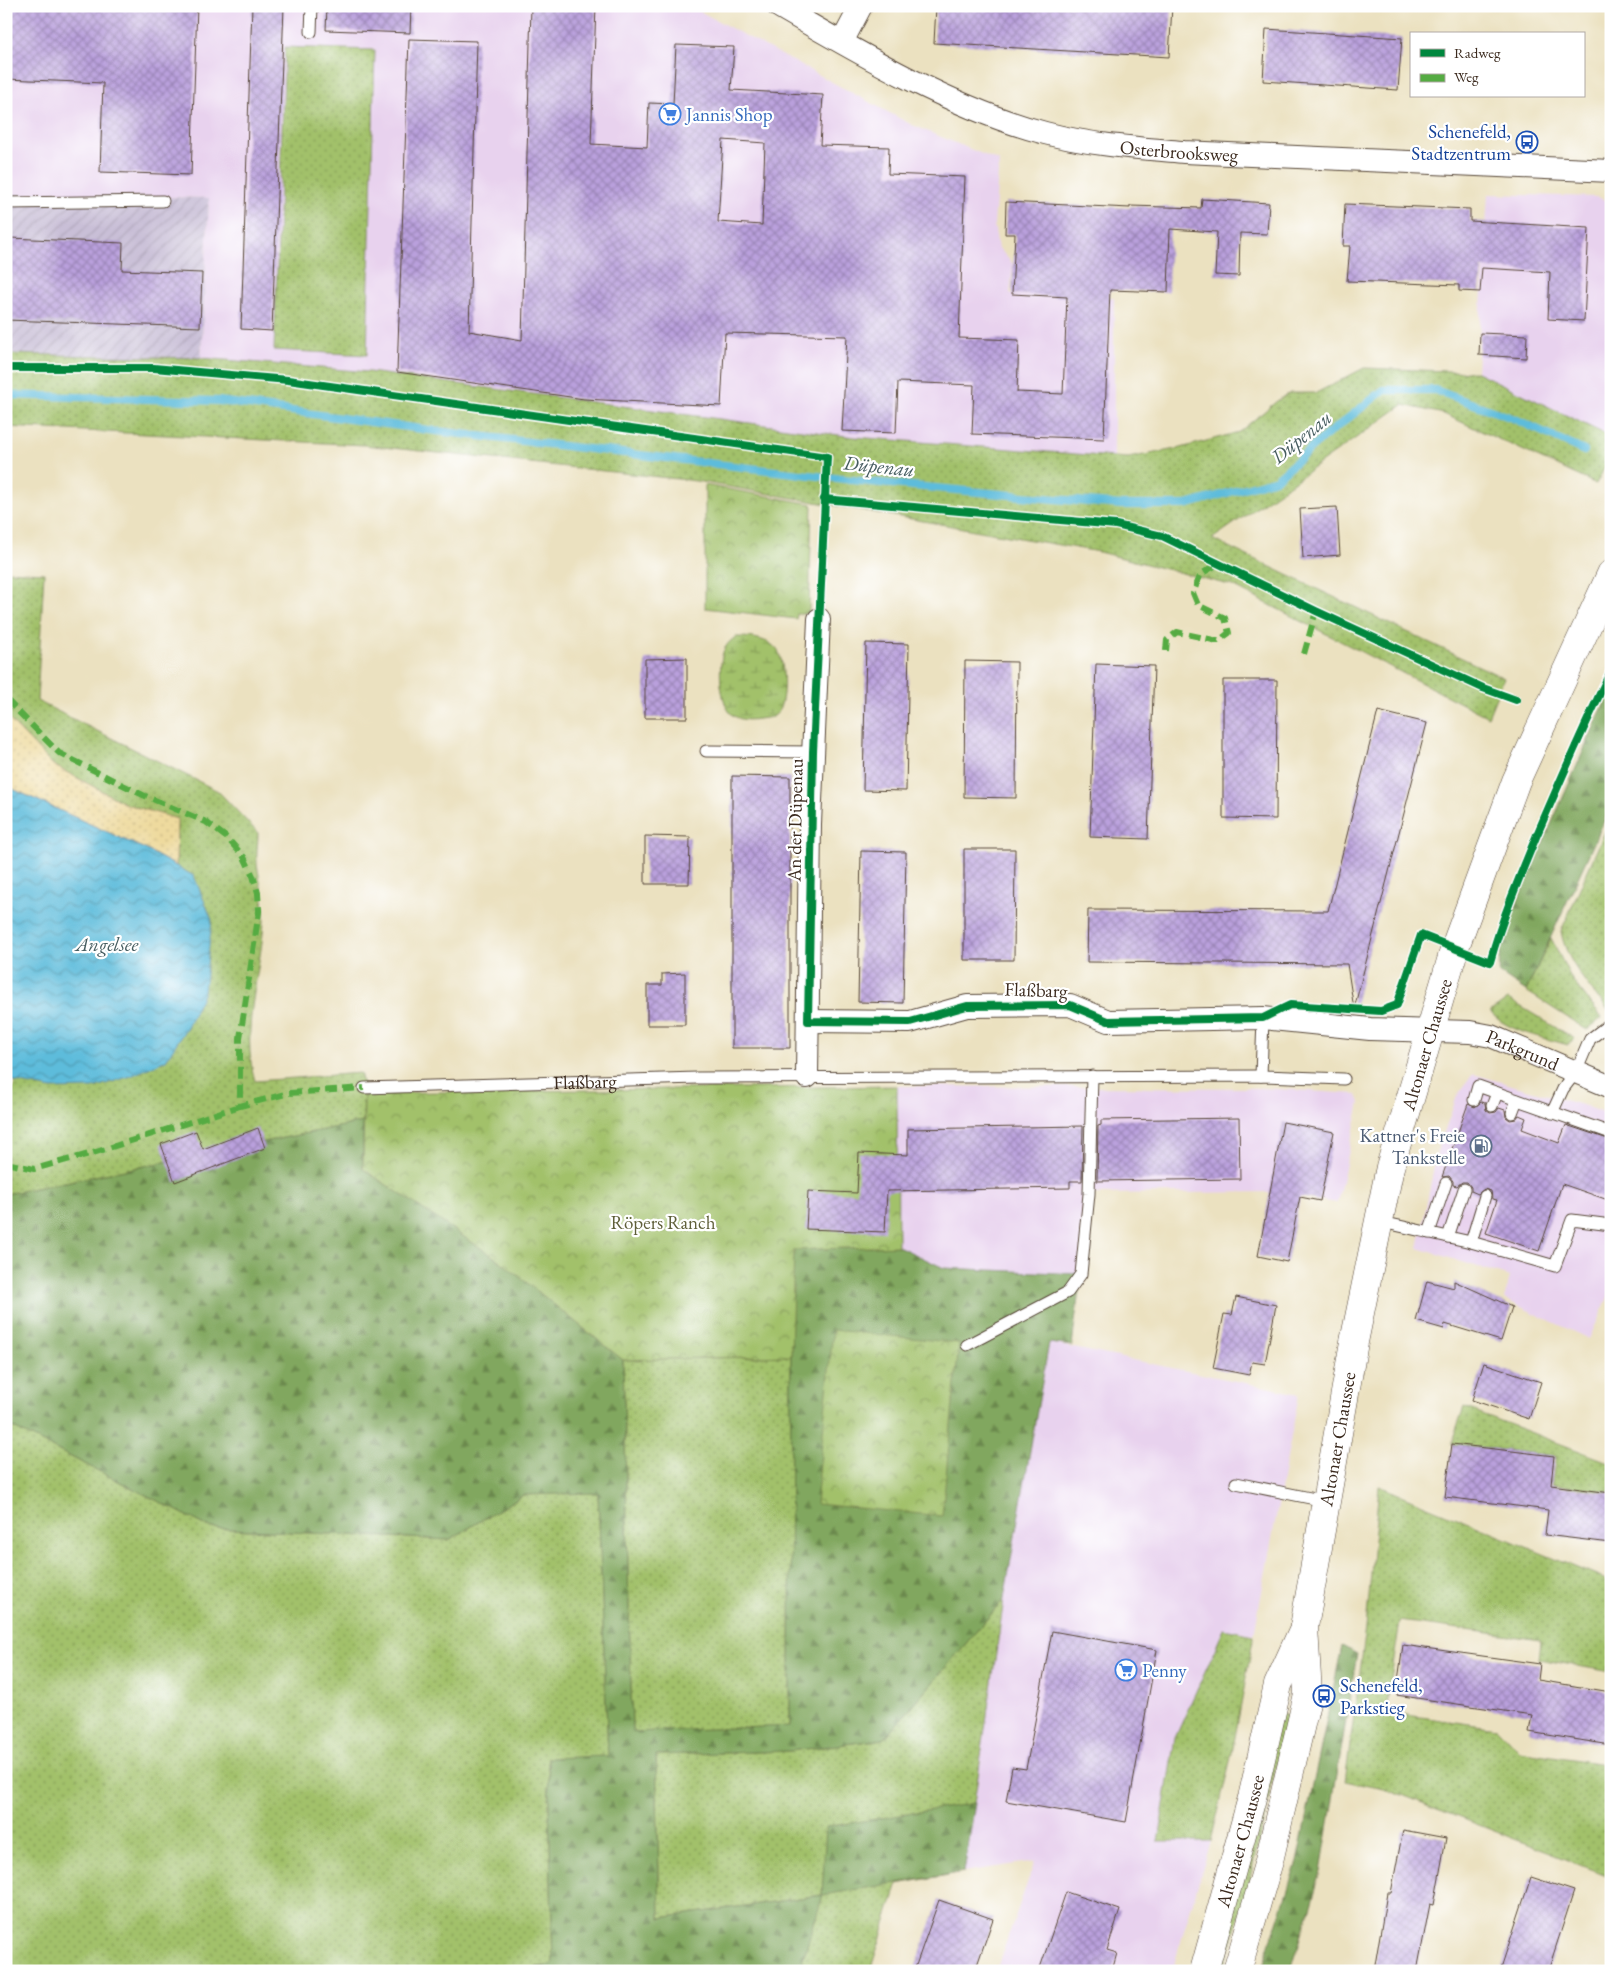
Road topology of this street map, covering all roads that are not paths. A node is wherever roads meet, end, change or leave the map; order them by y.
1 (312, 6) edge
2 (778, 6) edge
3 (861, 6) edge
4 (311, 32) dead end
5 (842, 42) junction
6 (1611, 171) edge
7 (163, 201) dead end
8 (6, 203) edge
9 (1611, 574) edge
10 (819, 619) dead end
11 (706, 751) dead end
12 (813, 752) junction
13 (1263, 1018) junction
14 (808, 1021) junction
15 (1611, 1023) edge
16 (1429, 1030) junction
17 (1576, 1072) junction
18 (1092, 1076) junction
19 (1261, 1076) junction
20 (807, 1077) junction
21 (1344, 1079) dead end
22 (1611, 1087) edge
23 (364, 1088) dead end
24 (1497, 1093) junction
25 (1474, 1100) dead end
26 (1517, 1100) junction
27 (1492, 1106) dead end
28 (1512, 1113) dead end
29 (1552, 1114) junction
30 (1611, 1133) edge
31 (1446, 1183) dead end
32 (1464, 1189) dead end
33 (1485, 1196) dead end
34 (1377, 1221) junction
35 (1611, 1224) edge
36 (1429, 1233) junction
37 (1448, 1237) junction
38 (1471, 1242) junction
39 (967, 1345) dead end
40 (1236, 1483) dead end
41 (1325, 1501) junction
42 (1304, 1627) junction
43 (1204, 1971) edge
44 (1238, 1971) edge

1 - 4 lane
2 - 5 street, Osterbrooksweg
3 - 5 street
5 - 6 street, Osterbrooksweg
7 - 8 lane
9 - 16 main road, Altonaer Chaussee
10 - 12 street, An der Düpenau
11 - 12 lane, An der Düpenau
12 - 14 street, An der Düpenau
13 - 14 street, Flaßbarg
13 - 16 street, Flaßbarg
13 - 19 lane
14 - 20 street
15 - 17 lane
16 - 17 street, Parkgrund
16 - 34 main road, Altonaer Chaussee
17 - 22 street, Parkgrund
17 - 29 lane
18 - 19 lane, Flaßbarg
18 - 20 lane, Flaßbarg
18 - 39 lane
19 - 21 lane, Flaßbarg
20 - 23 lane, Flaßbarg
24 - 25 lane
24 - 26 lane
24 - 27 lane
26 - 28 lane
26 - 29 lane
29 - 30 lane
31 - 36 lane
32 - 37 lane
33 - 38 lane
34 - 36 lane
34 - 41 main road, Altonaer Chaussee
35 - 38 lane
36 - 37 lane
37 - 38 lane
40 - 41 lane
41 - 42 main road, Altonaer Chaussee
42 - 43 main road, Altonaer Chaussee
42 - 44 main road, Altonaer Chaussee

